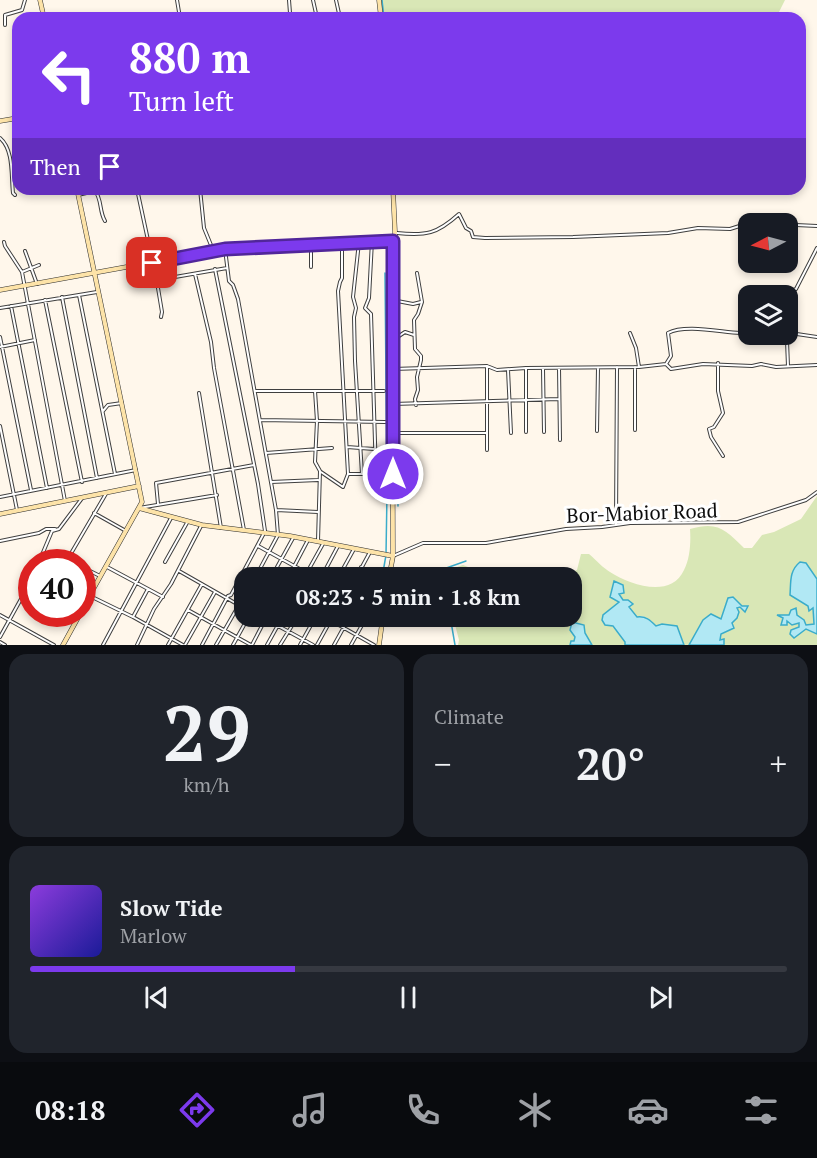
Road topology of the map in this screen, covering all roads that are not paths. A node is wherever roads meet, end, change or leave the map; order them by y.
1 (25, 0) edge
2 (15, 12) edge
3 (12, 13) edge
4 (5, 25) dead end
5 (0, 138) edge
6 (12, 185) edge
7 (78, 195) edge
8 (98, 195) edge
9 (138, 195) edge
10 (201, 195) edge
11 (393, 195) edge
12 (105, 220) dead end
13 (798, 225) edge
14 (738, 226) edge
15 (817, 226) edge
16 (395, 232) junction
17 (372, 241) junction
18 (393, 241) junction
19 (4, 242) dead end
20 (359, 242) junction
21 (342, 243) junction
22 (311, 244) junction
23 (817, 248) edge
24 (225, 249) junction
25 (213, 250) junction
26 (25, 251) dead end
27 (152, 263) junction
28 (39, 266) dead end
29 (30, 267) junction
30 (311, 267) dead end
31 (227, 268) junction
32 (215, 269) junction
33 (22, 272) junction
34 (94, 272) junction
35 (417, 273) dead end
36 (195, 274) junction
37 (157, 282) junction
38 (37, 284) junction
39 (798, 285) edge
40 (25, 286) junction
41 (0, 290) edge
42 (99, 292) junction
43 (79, 295) junction
44 (62, 297) junction
45 (45, 300) junction
46 (392, 300) junction
47 (422, 302) junction
48 (27, 303) junction
49 (11, 306) junction
50 (0, 308) edge
51 (161, 317) dead end
52 (630, 333) dead end
53 (738, 333) edge
54 (414, 335) junction
55 (0, 337) edge
56 (817, 337) edge
57 (36, 340) junction
58 (393, 340) junction
59 (18, 343) junction
60 (1, 347) edge
61 (718, 363) junction
62 (666, 364) junction
63 (817, 365) edge
64 (487, 366) junction
65 (788, 366) junction
66 (559, 367) junction
67 (617, 367) junction
68 (637, 367) junction
69 (526, 368) junction
70 (543, 368) junction
71 (598, 368) junction
72 (393, 369) junction
73 (420, 369) junction
74 (508, 370) junction
75 (255, 390) junction
76 (344, 390) junction
77 (315, 391) junction
78 (358, 391) junction
79 (373, 391) junction
80 (384, 391) dead end
81 (199, 393) dead end
82 (543, 399) junction
83 (559, 399) junction
84 (488, 400) junction
85 (509, 400) junction
86 (525, 401) junction
87 (122, 403) junction
88 (393, 404) junction
89 (416, 404) junction
90 (103, 411) junction
91 (260, 420) junction
92 (346, 420) junction
93 (317, 421) junction
94 (359, 421) junction
95 (374, 421) junction
96 (385, 422) dead end
97 (0, 426) edge
98 (635, 430) dead end
99 (597, 431) dead end
100 (526, 432) dead end
101 (544, 432) dead end
102 (393, 433) junction
103 (488, 433) junction
104 (510, 433) dead end
105 (560, 440) dead end
106 (347, 447) junction
107 (332, 448) dead end
108 (360, 448) junction
109 (316, 449) junction
110 (374, 449) junction
111 (487, 450) dead end
112 (266, 453) junction
113 (723, 456) dead end
114 (254, 464) junction
115 (233, 469) junction
116 (136, 470) junction
117 (320, 471) junction
118 (213, 472) junction
119 (115, 474) junction
120 (348, 474) junction
121 (362, 474) junction
122 (376, 474) junction
123 (382, 474) dead end
124 (98, 478) junction
125 (318, 480) junction
126 (81, 482) junction
127 (272, 482) junction
128 (64, 486) junction
129 (139, 486) junction
130 (47, 488) junction
131 (31, 490) junction
132 (107, 492) junction
133 (817, 492) edge
134 (14, 494) junction
135 (216, 495) junction
136 (0, 497) edge
137 (83, 497) junction
138 (65, 501) junction
139 (158, 504) junction
140 (140, 508) junction
141 (17, 510) junction
142 (276, 510) junction
143 (319, 512) junction
144 (94, 513) junction
145 (0, 514) edge
146 (171, 518) junction
147 (188, 521) junction
148 (616, 524) junction
149 (202, 525) junction
150 (221, 528) junction
151 (59, 529) junction
152 (126, 531) junction
153 (244, 531) junction
154 (265, 533) junction
155 (278, 535) junction
156 (294, 537) junction
157 (309, 539) junction
158 (0, 541) edge
159 (321, 542) junction
160 (257, 545) junction
161 (339, 545) junction
162 (44, 549) edge
163 (73, 549) edge
164 (354, 549) junction
165 (269, 552) junction
166 (370, 552) junction
167 (393, 556) junction
168 (282, 558) junction
169 (165, 562) dead end
170 (295, 566) joint
171 (106, 567) junction
172 (261, 567) edge
173 (277, 567) edge
174 (309, 567) edge
175 (327, 567) edge
176 (344, 567) edge
177 (361, 567) edge
178 (391, 567) edge
179 (178, 570) junction
180 (96, 574) edge
181 (100, 576) junction
182 (136, 582) junction
183 (96, 584) edge
184 (202, 584) junction
185 (148, 589) junction
186 (215, 592) junction
187 (163, 597) junction
188 (227, 598) junction
189 (96, 599) edge
190 (234, 602) edge
191 (18, 606) edge
192 (188, 610) junction
193 (120, 611) junction
194 (234, 614) edge
195 (0, 615) edge
196 (133, 617) junction
197 (201, 617) junction
198 (10, 621) junction
199 (213, 624) junction
200 (147, 626) junction
201 (73, 627) edge
202 (243, 627) edge
203 (261, 627) edge
204 (276, 627) edge
205 (278, 627) edge
206 (290, 627) edge
207 (310, 627) edge
208 (327, 627) edge
209 (361, 627) edge
210 (382, 627) edge
211 (343, 628) joint
212 (225, 630) junction
213 (286, 632) junction
214 (357, 635) junction
215 (0, 637) edge
216 (237, 637) junction
217 (172, 638) junction
218 (304, 639) junction
219 (366, 640) junction
220 (0, 642) edge
221 (5, 645) edge
222 (54, 645) edge
223 (63, 645) edge
224 (103, 645) edge
225 (137, 645) edge
226 (168, 645) edge
227 (184, 645) edge
228 (202, 645) edge
229 (216, 645) edge
230 (232, 645) edge
231 (251, 645) edge
232 (267, 645) edge
233 (280, 645) edge
234 (300, 645) edge
235 (315, 645) edge
236 (334, 645) edge
237 (351, 645) edge
238 (364, 645) edge
239 (375, 645) edge
240 (379, 645) edge

1 - 2 street
3 - 4 street
5 - 6 street
7 - 34 street
8 - 12 street
9 - 27 street
10 - 25 street
11 - 16 street
13 - 15 street
14 - 16 street
16 - 18 street
17 - 18 street
17 - 20 street
17 - 79 street
18 - 46 street
19 - 33 street
20 - 21 street
20 - 78 street
21 - 22 street
21 - 76 street
22 - 24 street
22 - 30 street
23 - 39 street
24 - 25 street
24 - 31 street
25 - 27 street
26 - 29 street
27 - 34 street
27 - 37 street
28 - 29 street
29 - 33 street
29 - 38 street
31 - 32 street
31 - 75 street
32 - 36 street
32 - 114 street
33 - 40 street
34 - 38 street
34 - 42 street
35 - 47 street
36 - 37 street
36 - 115 street
37 - 51 street
38 - 40 street
40 - 41 street
40 - 48 street
42 - 43 street
42 - 87 street
43 - 44 street
43 - 90 street
44 - 45 street
44 - 124 street
45 - 48 street
45 - 126 street
46 - 47 street
46 - 58 street
47 - 54 street
48 - 49 street
48 - 57 street
49 - 50 street
49 - 59 street
52 - 68 street
53 - 62 street
54 - 58 street
54 - 73 street
55 - 60 street
56 - 65 street
57 - 59 street
57 - 128 street
58 - 72 street
59 - 60 street
59 - 130 street
60 - 131 street
61 - 62 street
61 - 65 street
61 - 113 street
62 - 68 street
63 - 65 street
64 - 73 street
64 - 74 street
64 - 84 street
66 - 70 street
66 - 71 street
66 - 83 street
67 - 68 street
67 - 71 street
67 - 148 street
68 - 98 street
69 - 70 street
69 - 74 street
69 - 86 street
70 - 82 street
71 - 99 street
72 - 73 street
72 - 88 street
73 - 89 street
74 - 85 street
75 - 77 street
75 - 91 street
76 - 77 street
76 - 78 street
76 - 92 street
77 - 93 street
78 - 79 street
78 - 94 street
79 - 80 street
79 - 95 street
81 - 118 street
82 - 83 street
82 - 86 street
82 - 101 street
83 - 105 street
84 - 85 street
84 - 89 street
84 - 103 street
85 - 86 street
85 - 104 street
86 - 100 street
87 - 90 street
87 - 116 street
88 - 89 street
88 - 102 street
90 - 119 street
91 - 93 street
91 - 112 street
92 - 93 street
92 - 94 street
92 - 106 street
93 - 109 street
94 - 95 street
94 - 108 street
95 - 96 street
95 - 110 street
97 - 134 street
102 - 103 street
102 - 167 street
103 - 111 street
106 - 108 street
106 - 120 street
107 - 109 street
108 - 110 street
108 - 121 street
109 - 112 street
109 - 117 street
110 - 122 street
112 - 127 street
114 - 115 street
114 - 154 street
115 - 118 street
115 - 153 street
116 - 119 street
116 - 129 street
117 - 120 street
117 - 125 street
118 - 135 street
118 - 139 street
119 - 124 street
120 - 121 street
121 - 122 street
122 - 123 street
124 - 126 street
125 - 127 street
125 - 143 street
126 - 128 street
127 - 142 street
128 - 130 street
128 - 138 street
129 - 132 street
129 - 140 street
130 - 131 street
131 - 134 street
132 - 137 street
132 - 144 street
133 - 148 street, Bor-Mabior Road
134 - 136 street
134 - 141 street
135 - 139 street
135 - 150 street
137 - 138 street
137 - 151 street
138 - 141 street
139 - 140 street
140 - 146 street
140 - 152 street
141 - 145 street
142 - 143 street
142 - 155 street
143 - 159 street
144 - 152 street
144 - 163 street
146 - 147 street
146 - 182 street
147 - 149 street
147 - 169 street
148 - 167 street, Bor-Mabior Road
149 - 150 street
149 - 179 street
150 - 153 street
151 - 158 street
151 - 162 street
152 - 171 street
153 - 154 street
154 - 155 street
154 - 160 street
155 - 156 street
155 - 165 street
156 - 157 street
156 - 168 street
157 - 159 street
157 - 170 street
159 - 161 street
159 - 174 street
160 - 165 street
160 - 188 street
161 - 164 street
161 - 175 street
164 - 166 street
164 - 176 street
165 - 168 street
165 - 172 street
166 - 167 street
166 - 177 street
167 - 178 street
168 - 170 street
168 - 173 street
171 - 181 street
171 - 182 street
179 - 184 street
179 - 187 street
180 - 181 street
181 - 183 street
182 - 185 street
182 - 193 street
184 - 186 street
184 - 192 street
185 - 187 street
185 - 196 street
186 - 188 street
186 - 197 street
187 - 200 street
188 - 190 street
188 - 199 street
189 - 193 street
191 - 198 street
192 - 197 street
192 - 217 street
193 - 196 street
193 - 224 street
194 - 212 street
195 - 198 street
196 - 200 street
197 - 199 street
197 - 227 street
198 - 215 street
198 - 222 street
199 - 212 street
199 - 228 street
200 - 217 street
200 - 225 street
201 - 223 street
202 - 216 street
203 - 231 street
204 - 232 street
205 - 213 street
206 - 213 street
207 - 218 street
208 - 235 street
209 - 214 street
210 - 240 street
211 - 214 street
211 - 236 street
212 - 216 street
212 - 229 street
213 - 218 street
213 - 233 street
214 - 219 street
214 - 237 street
216 - 230 street
216 - 231 street
217 - 226 street
217 - 227 street
218 - 234 street
218 - 235 street
219 - 238 street
219 - 239 street
220 - 221 street

